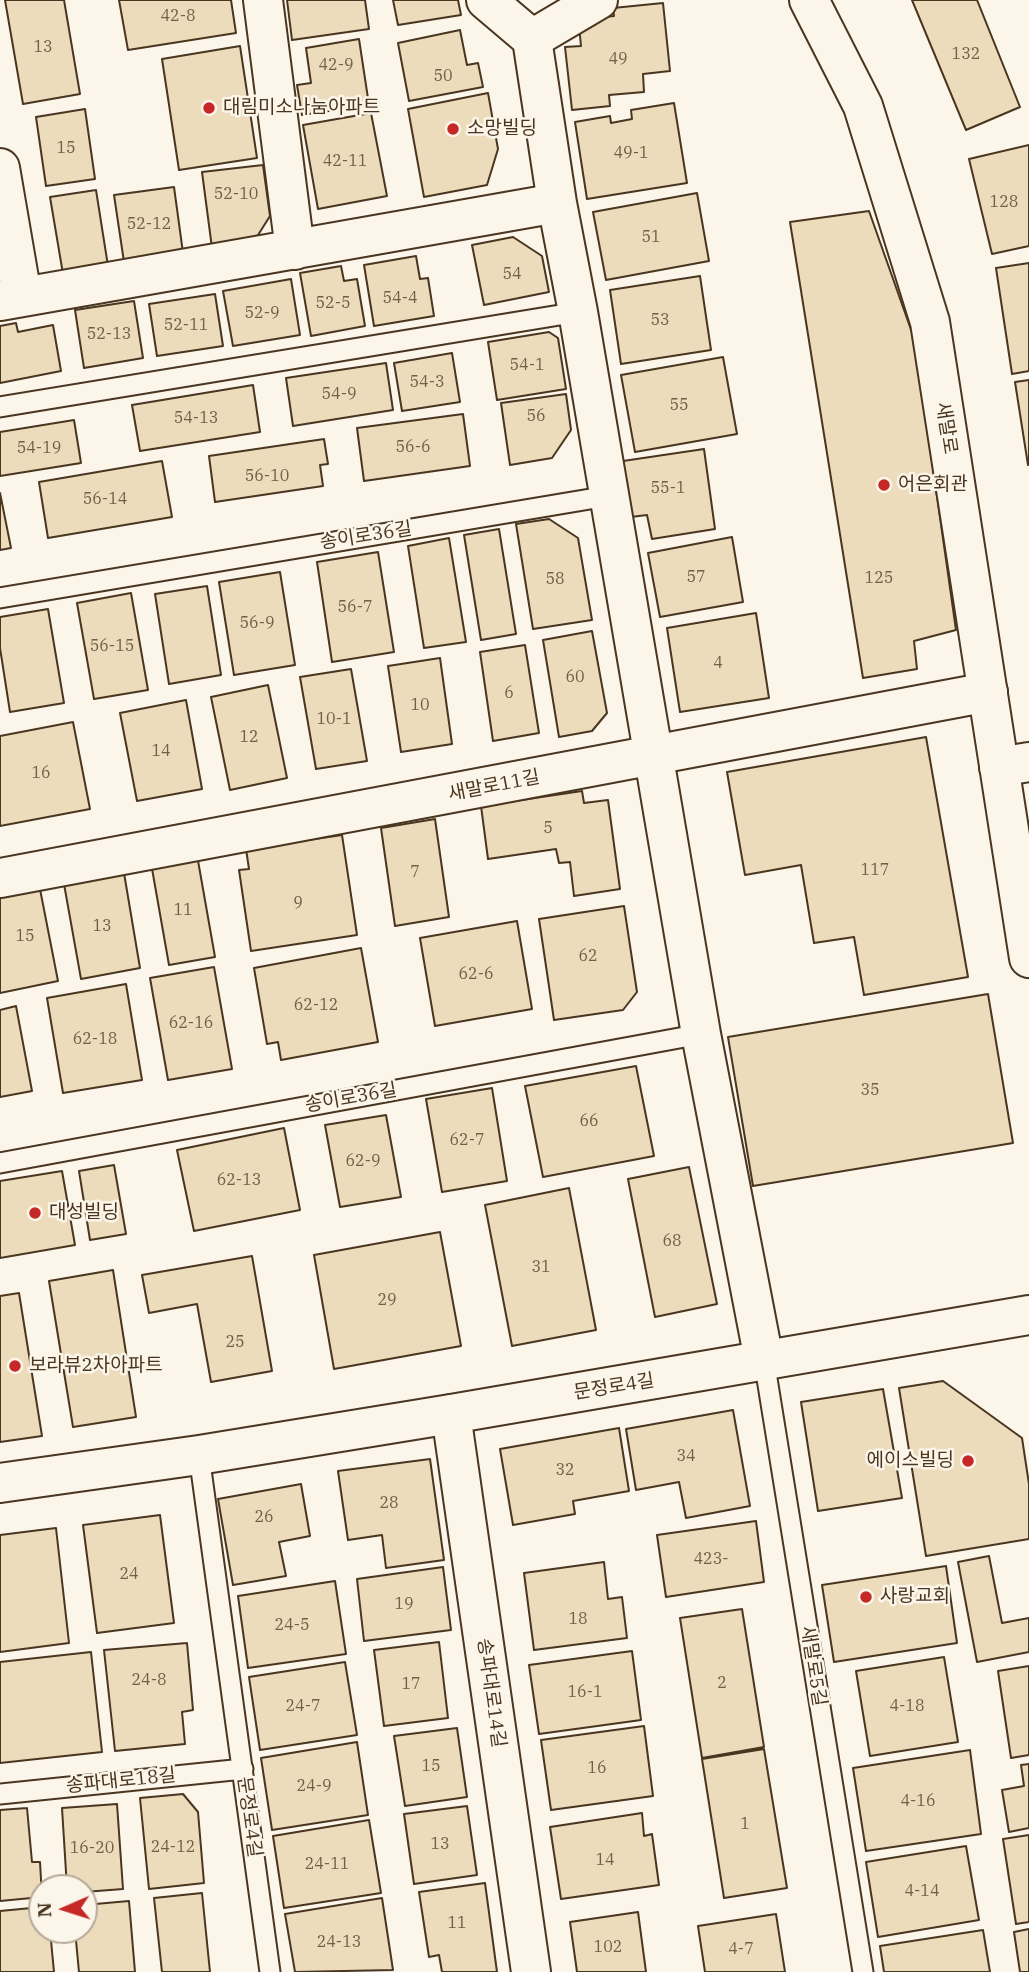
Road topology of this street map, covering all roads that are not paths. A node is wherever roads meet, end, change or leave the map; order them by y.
1 (263, 0) edge
2 (486, 0) edge
3 (598, 0) edge
4 (809, 0) edge
5 (532, 39) junction
6 (0, 168) edge
7 (556, 203) junction
8 (295, 250) junction
9 (11, 299) edge
10 (578, 312) junction
11 (0, 407) edge
12 (608, 496) junction
13 (0, 598) edge
14 (988, 692) junction
15 (653, 756) junction
16 (1014, 764) edge
17 (0, 878) edge
18 (1029, 958) edge
19 (701, 1034) junction
20 (0, 1163) edge
21 (1029, 1315) edge
22 (764, 1360) junction
23 (451, 1414) junction
24 (199, 1455) junction
25 (0, 1483) edge
26 (243, 1769) junction
27 (0, 1794) edge
28 (270, 1972) edge
29 (531, 1972) edge
30 (863, 1972) edge

1 - 8 street
2 - 5 street
3 - 5 street
4 - 14 street, 새말로
5 - 7 street
6 - 9 street
7 - 8 street
7 - 10 street
8 - 9 street
10 - 11 lane
10 - 12 street
12 - 13 lane, 송이로36길
12 - 15 street
14 - 15 street, 새말로11길
14 - 16 street, 새말로
15 - 17 street, 새말로11길
15 - 19 street
16 - 18 street, 새말로
19 - 20 lane, 송이로36길
19 - 22 street
21 - 22 street, 문정로4길
22 - 23 street, 문정로4길
22 - 30 lane, 새말로5길
23 - 24 street, 문정로4길
23 - 29 street, 송파대로14길
24 - 25 street, 문정로4길
24 - 26 lane, 문정로4길
26 - 27 lane, 송파대로18길
26 - 28 lane, 문정로4길

